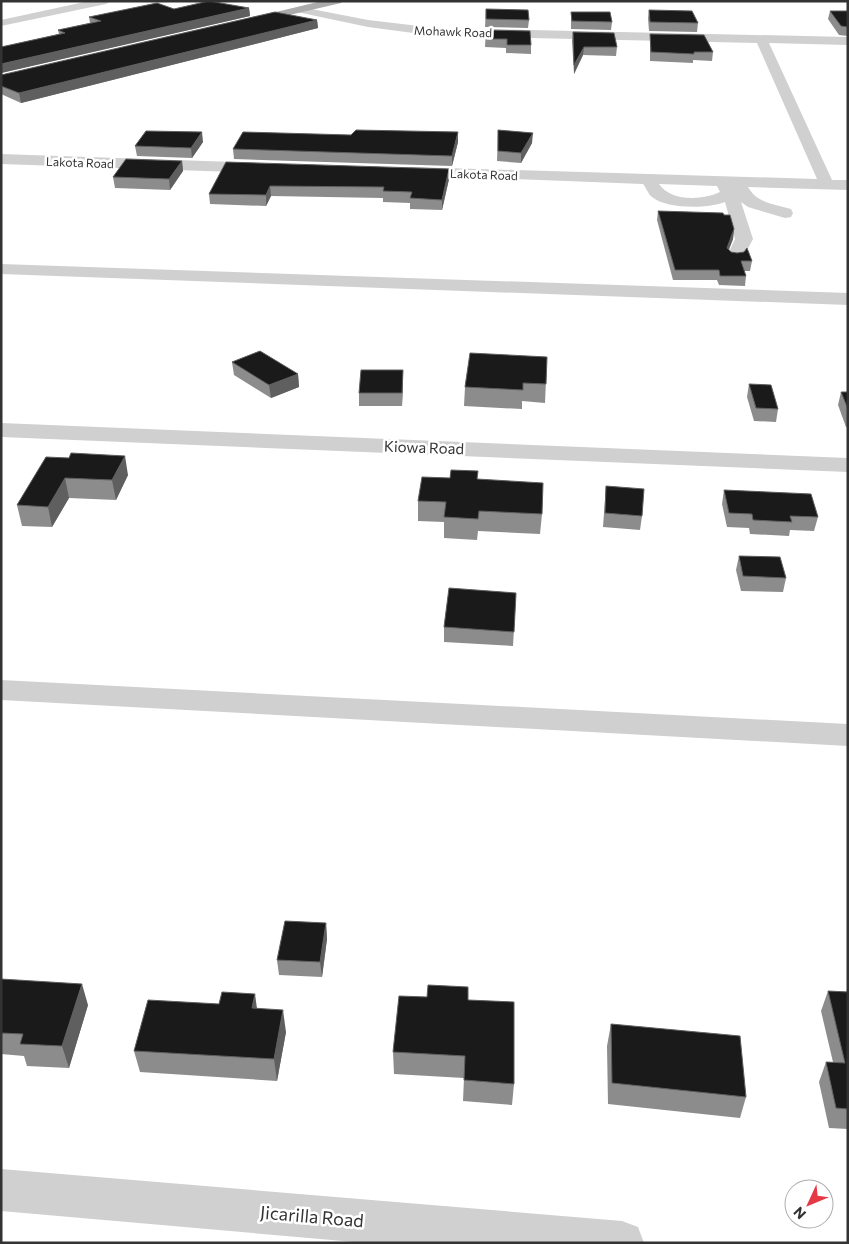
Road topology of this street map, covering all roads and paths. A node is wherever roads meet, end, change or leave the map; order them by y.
1 (106, 1) edge
2 (337, 1) edge
3 (301, 10) junction
4 (1, 23) edge
5 (233, 25) edge
6 (761, 39) junction
7 (848, 41) edge
8 (1, 159) edge
9 (282, 168) edge
10 (400, 172) edge
11 (648, 179) junction
12 (827, 185) junction
13 (848, 185) edge
14 (730, 186) junction
15 (785, 213) dead end
16 (736, 256) edge
17 (1, 269) edge
18 (848, 299) edge
19 (1, 430) edge
20 (848, 465) edge
21 (1, 690) edge
22 (848, 735) edge
23 (1, 1190) edge
24 (622, 1243) edge

1 - 4 street
2 - 3 main road
3 - 5 main road
3 - 6 street, Mohawk Road
6 - 7 street, Mohawk Road
6 - 12 street
8 - 9 street, Lakota Road
10 - 11 street, Lakota Road
11 - 14 street, Lakota Road
11 - 14 street
12 - 13 street, Lakota Road
12 - 14 street, Lakota Road
14 - 15 street
14 - 16 street
17 - 18 street
19 - 20 street, Kiowa Road
21 - 22 street
23 - 24 street, Jicarilla Road

